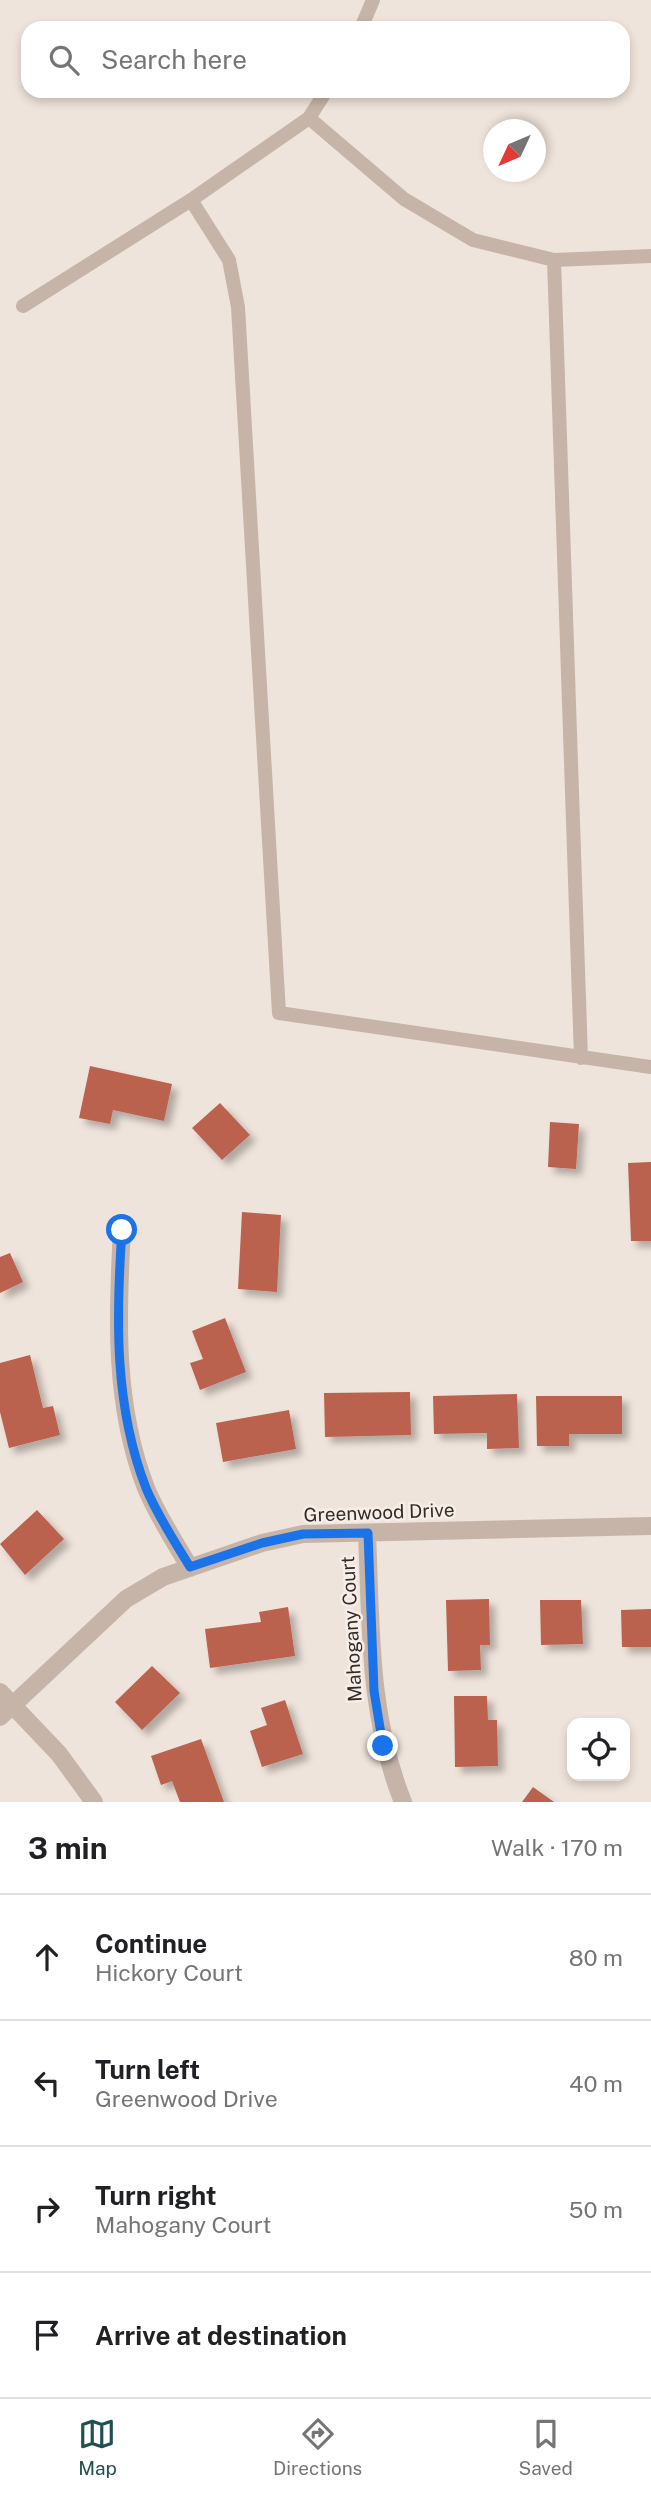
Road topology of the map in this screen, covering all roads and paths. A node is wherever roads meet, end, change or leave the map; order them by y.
1 (373, 0) edge
2 (364, 21) edge
3 (322, 98) edge
4 (309, 118) junction
5 (191, 200) junction
6 (651, 256) edge
7 (554, 260) junction
8 (23, 306) dead end
9 (581, 1058) junction
10 (651, 1067) edge
11 (122, 1230) dead end
12 (651, 1526) edge
13 (368, 1533) junction
14 (190, 1567) junction
15 (6, 1698) edge
16 (0, 1717) edge
17 (94, 1802) edge
18 (403, 1802) edge

1 - 2 lane
3 - 4 lane
4 - 5 lane
4 - 7 lane
5 - 8 lane
5 - 9 lane
6 - 7 lane
7 - 9 lane
9 - 10 lane
11 - 14 street
12 - 13 street, Greenwood Drive
13 - 14 street, Greenwood Drive
13 - 18 street, Mahogany Court
14 - 15 street, Greenwood Drive
15 - 16 street, Greenwood Drive
15 - 17 street

